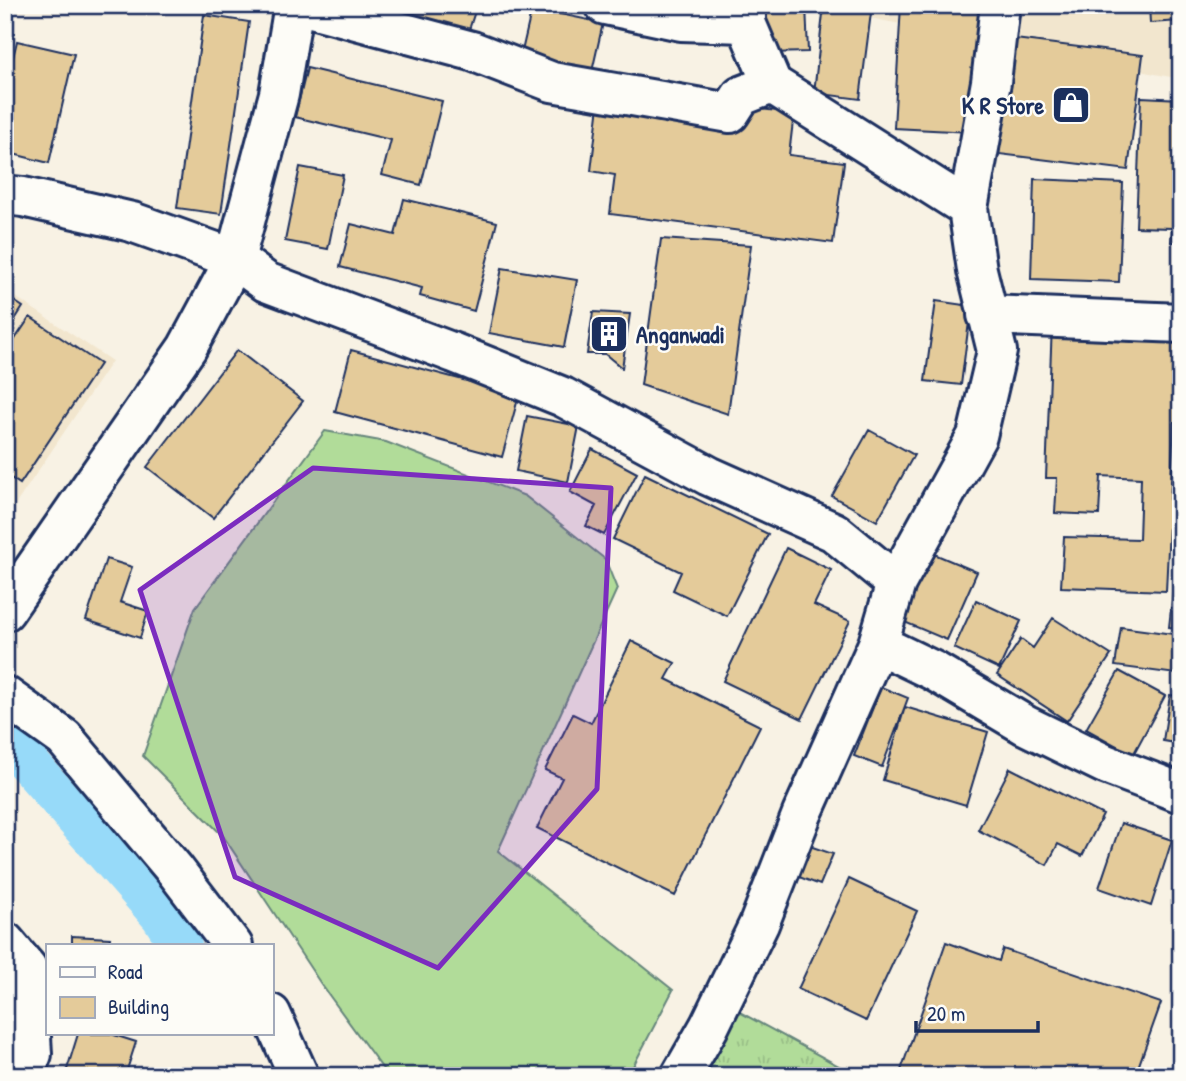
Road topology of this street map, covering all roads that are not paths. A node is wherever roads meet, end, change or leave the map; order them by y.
1 (294, 5) edge
2 (300, 5) edge
3 (606, 5) edge
4 (1000, 5) edge
5 (746, 14) edge
6 (772, 85) junction
7 (5, 195) edge
8 (968, 208) junction
9 (235, 260) junction
10 (988, 315) junction
11 (1181, 323) edge
12 (896, 583) junction
13 (5, 611) edge
14 (878, 645) junction
15 (5, 696) edge
16 (1181, 793) edge
17 (5, 942) edge
18 (231, 944) edge
19 (273, 1018) edge
20 (23, 1076) edge
21 (299, 1076) edge
22 (681, 1076) edge

1 - 9 street
2 - 6 street
3 - 5 street
4 - 8 street
5 - 6 street
6 - 8 street
7 - 9 street
8 - 10 street
9 - 12 street
9 - 13 street
10 - 11 street
10 - 12 street
12 - 14 street
14 - 16 street
14 - 22 street
15 - 18 street
17 - 20 street
19 - 21 street

